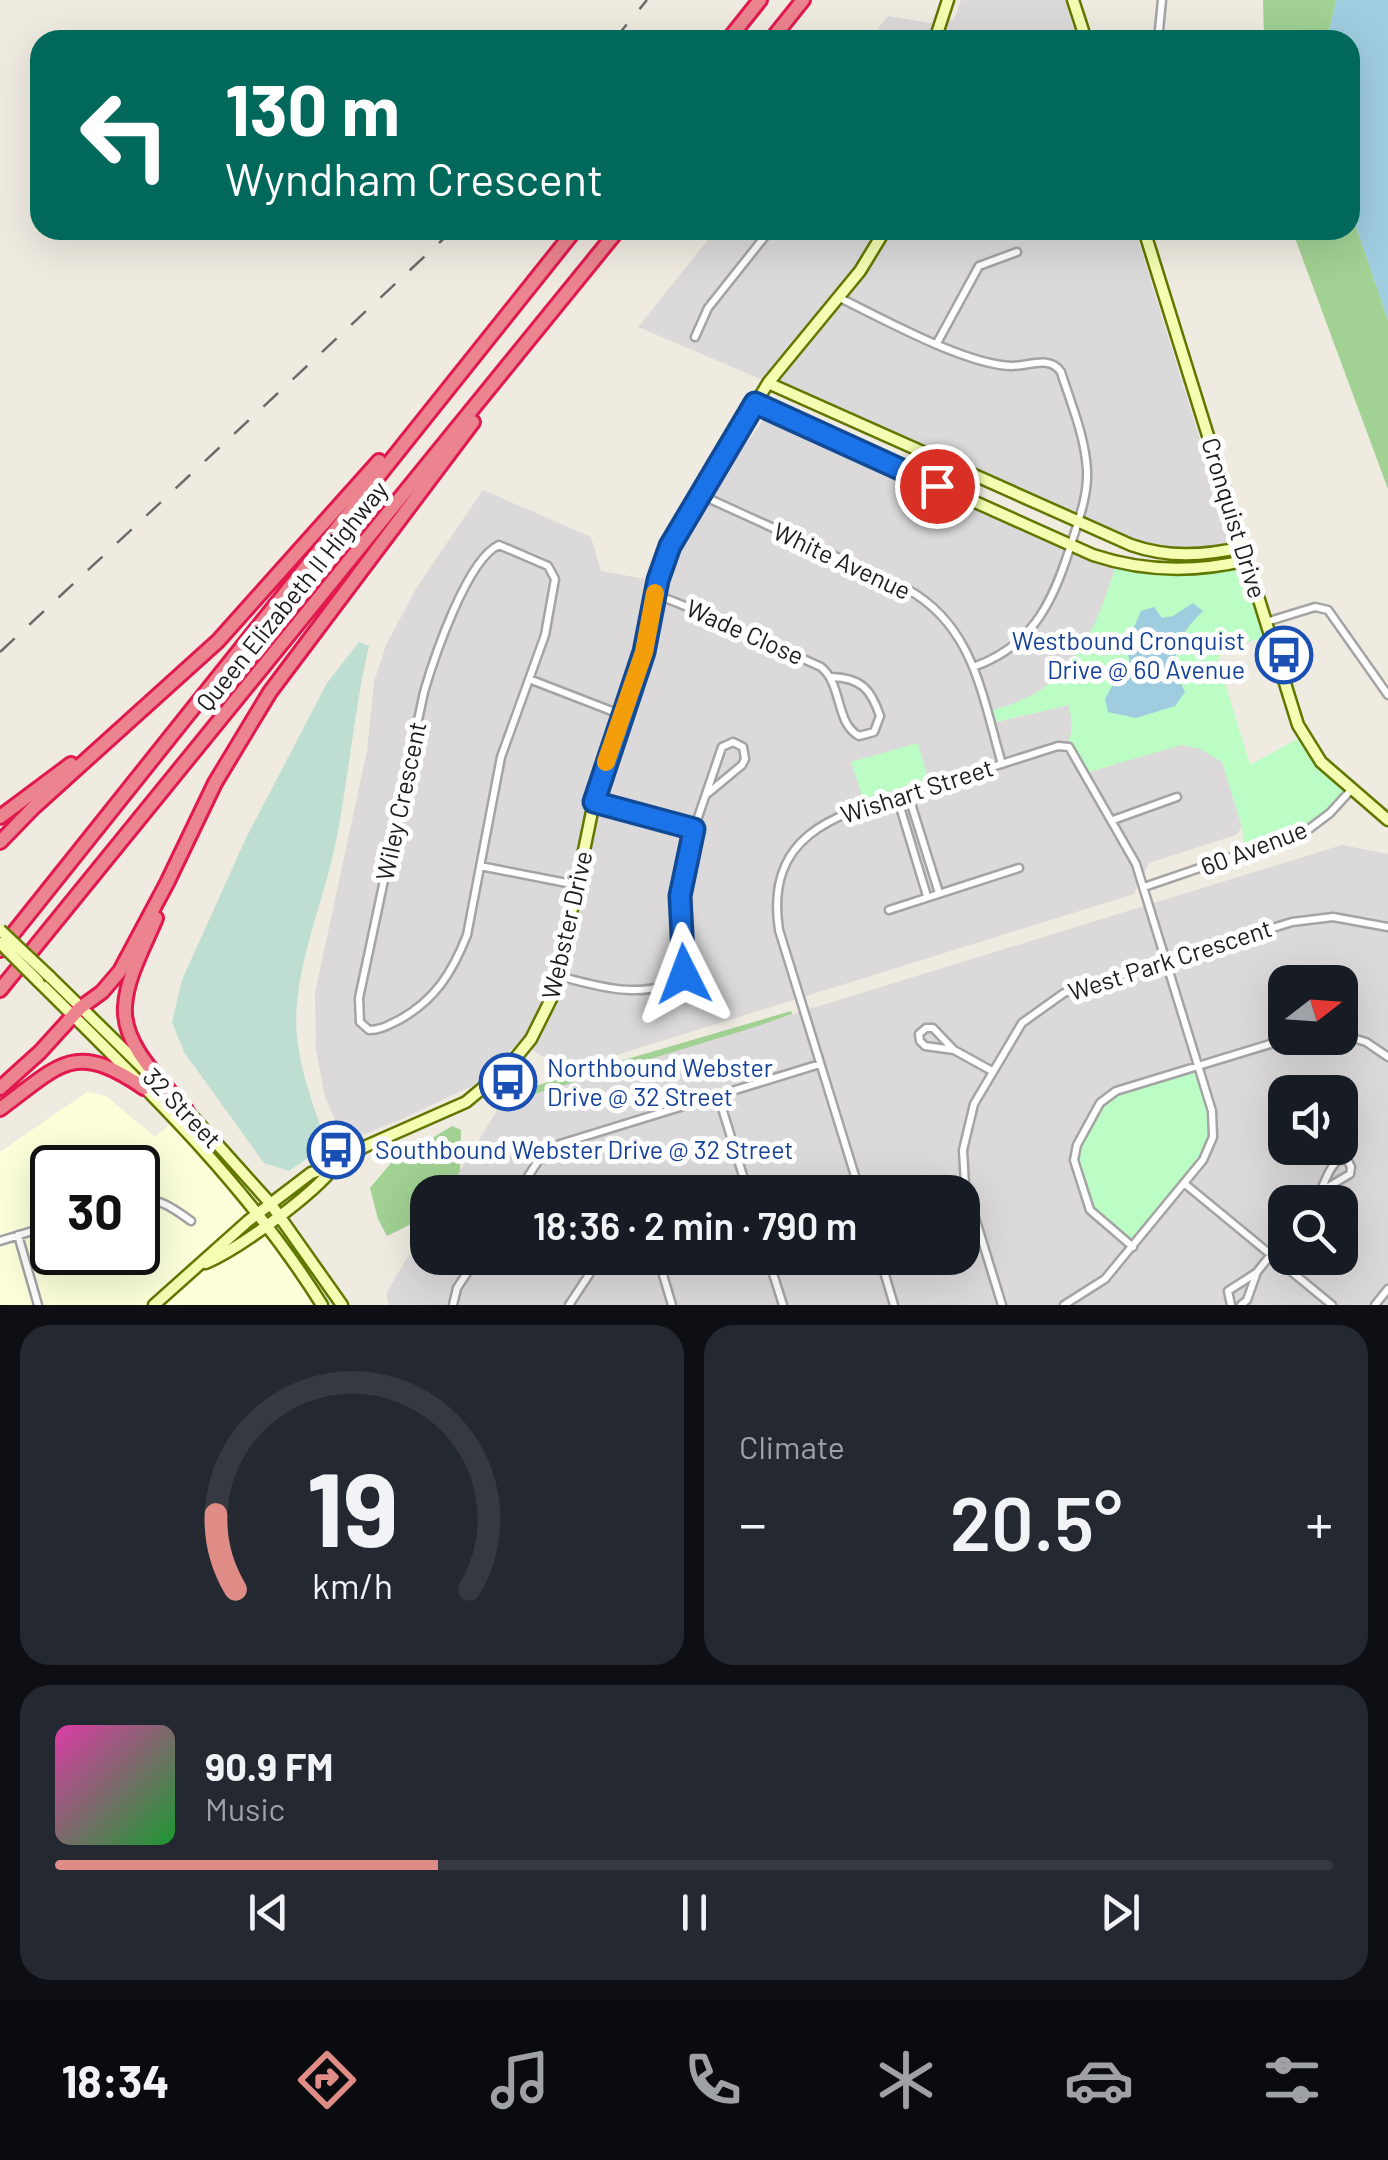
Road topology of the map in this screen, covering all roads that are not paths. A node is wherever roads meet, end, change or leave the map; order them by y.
1 (760, 0) edge
2 (803, 0) edge
3 (948, 0) edge
4 (1073, 0) edge
5 (1162, 0) edge
6 (736, 30) edge
7 (778, 30) edge
8 (938, 30) edge
9 (1083, 30) edge
10 (1159, 30) edge
11 (567, 240) edge
12 (610, 240) edge
13 (762, 240) edge
14 (879, 240) edge
15 (1147, 240) edge
16 (1018, 252) dead end
17 (838, 298) junction
18 (557, 305) junction
19 (694, 337) dead end
20 (486, 339) junction
21 (938, 343) junction
22 (768, 383) junction
23 (755, 403) junction
24 (819, 406) junction
25 (804, 426) junction
26 (947, 463) junction
27 (937, 486) junction
28 (700, 495) junction
29 (1078, 523) junction
30 (1070, 546) junction
31 (1243, 547) junction
32 (1247, 560) junction
33 (654, 594) junction
34 (1266, 622) junction
35 (973, 667) junction
36 (832, 676) junction
37 (529, 680) junction
38 (1388, 696) edge
39 (145, 708) junction
40 (622, 715) junction
41 (1002, 764) junction
42 (1351, 790) junction
43 (706, 794) junction
44 (908, 794) junction
45 (897, 797) junction
46 (1177, 798) dead end
47 (594, 802) junction
48 (0, 817) edge
49 (1113, 820) junction
50 (1388, 820) edge
51 (694, 829) junction
52 (0, 842) edge
53 (176, 865) junction
54 (480, 866) junction
55 (1019, 868) dead end
56 (577, 885) junction
57 (1144, 887) junction
58 (938, 893) junction
59 (927, 896) junction
60 (889, 910) dead end
61 (1388, 927) edge
62 (0, 930) edge
63 (0, 947) edge
64 (1167, 961) junction
65 (559, 976) junction
66 (44, 979) junction
67 (0, 990) edge
68 (77, 1012) junction
69 (1358, 1040) edge
70 (1268, 1045) edge
71 (954, 1050) junction
72 (1388, 1057) edge
73 (820, 1064) junction
74 (1199, 1066) junction
75 (992, 1071) junction
76 (0, 1088) edge
77 (144, 1088) junction
78 (718, 1096) junction
79 (0, 1109) edge
80 (186, 1110) junction
81 (336, 1165) junction
82 (529, 1175) edge
83 (743, 1175) edge
84 (855, 1175) edge
85 (1185, 1184) junction
86 (1323, 1190) joint
87 (160, 1202) edge
88 (270, 1203) junction
89 (256, 1214) junction
90 (279, 1214) junction
91 (191, 1222) dead end
92 (265, 1225) junction
93 (30, 1231) edge
94 (18, 1235) junction
95 (0, 1241) edge
96 (1133, 1246) junction
97 (1268, 1253) edge
98 (1268, 1259) edge
99 (197, 1267) junction
100 (1257, 1272) junction
101 (466, 1275) edge
102 (589, 1275) edge
103 (663, 1275) edge
104 (773, 1275) edge
105 (885, 1275) edge
106 (1295, 1275) edge
107 (1388, 1289) edge
108 (38, 1305) edge
109 (154, 1305) edge
110 (322, 1305) edge
111 (342, 1305) edge
112 (453, 1305) edge
113 (570, 1305) edge
114 (672, 1305) edge
115 (783, 1305) edge
116 (894, 1305) edge
117 (1002, 1305) edge
118 (1064, 1305) edge
119 (1231, 1305) edge
120 (1241, 1305) edge
121 (1332, 1305) edge
122 (1375, 1305) edge

1 - 6 highway
2 - 7 highway
3 - 8 street
4 - 9 street
5 - 10 street
11 - 20 highway, Queen Elizabeth II Highway
12 - 18 highway, Queen Elizabeth II Highway
13 - 19 street
14 - 17 street, Webster Drive
15 - 31 street, Cronquist Drive
16 - 21 street
17 - 21 street
17 - 22 street, Webster Drive
18 - 53 highway
18 - 67 highway, Queen Elizabeth II Highway
20 - 39 highway
20 - 63 highway, Queen Elizabeth II Highway
21 - 29 street
22 - 23 street, Webster Drive
22 - 24 street
23 - 25 street
23 - 28 street, Webster Drive
24 - 25 street
24 - 26 street
25 - 27 street
26 - 27 street
26 - 29 street
27 - 30 street
28 - 33 street, Webster Drive
28 - 35 street, White Avenue
29 - 30 street
29 - 31 street
30 - 32 street
30 - 35 street
31 - 32 street, Cronquist Drive
32 - 34 street, Cronquist Drive
33 - 36 street, Wade Close
33 - 40 street, Webster Drive
34 - 38 street
34 - 42 street, Cronquist Drive
35 - 41 street, White Avenue
36 - 36 street, Wade Close
37 - 40 street
37 - 54 street, Wiley Crescent
37 - 54 street, Wiley Crescent
39 - 48 highway
39 - 52 highway
40 - 47 street, Webster Drive
41 - 44 street, Wishart Street
41 - 49 street, Wishart Street
42 - 50 street, Cronquist Drive
42 - 57 street, 60 Avenue
43 - 43 street
43 - 51 street
44 - 45 street, Wishart Street
44 - 58 street
45 - 59 street
45 - 73 street, Wishart Street
46 - 49 street
47 - 51 street
47 - 56 street, Webster Drive
49 - 57 street, Wishart Street
51 - 65 street
53 - 68 highway
53 - 80 highway
54 - 56 street
55 - 58 street
56 - 65 street, Webster Drive
57 - 64 street, Wishart Street
58 - 59 street
59 - 60 street
61 - 64 street, West Park Crescent
62 - 66 street, 32 Street, bridge
63 - 66 street, 32 Street, bridge
64 - 74 street, Wishart Street
64 - 75 street, West Park Crescent
65 - 81 street, Webster Drive
66 - 68 street, 32 Street
68 - 76 highway
68 - 77 street, 32 Street
68 - 80 street, 32 Street
69 - 72 street
70 - 74 street
71 - 71 street
71 - 75 street
73 - 78 street
73 - 84 street, Wishart Street
74 - 85 street, Wishart Street
74 - 96 street
75 - 117 street, West Park Crescent
77 - 79 highway
77 - 89 street, 32 Street
78 - 82 street
78 - 83 street
80 - 88 street, 32 Street
81 - 88 street, Webster Drive
81 - 90 street, Webster Drive
85 - 96 street, Wishart Street
85 - 97 street
86 - 86 street
87 - 91 street
88 - 89 street, Webster Drive
88 - 90 street, 32 Street
89 - 92 street, 32 Street
89 - 99 street, Webster Drive
90 - 92 street, Webster Drive
90 - 111 street, 32 Street
92 - 99 street, Webster Drive
92 - 110 street, 32 Street
93 - 94 street
94 - 95 street
94 - 108 street
96 - 118 street, Wishart Street
98 - 100 street
99 - 109 street
100 - 119 street
100 - 120 street
101 - 112 street
102 - 113 street
103 - 114 street
104 - 115 street
105 - 116 street
106 - 121 street
107 - 122 street

